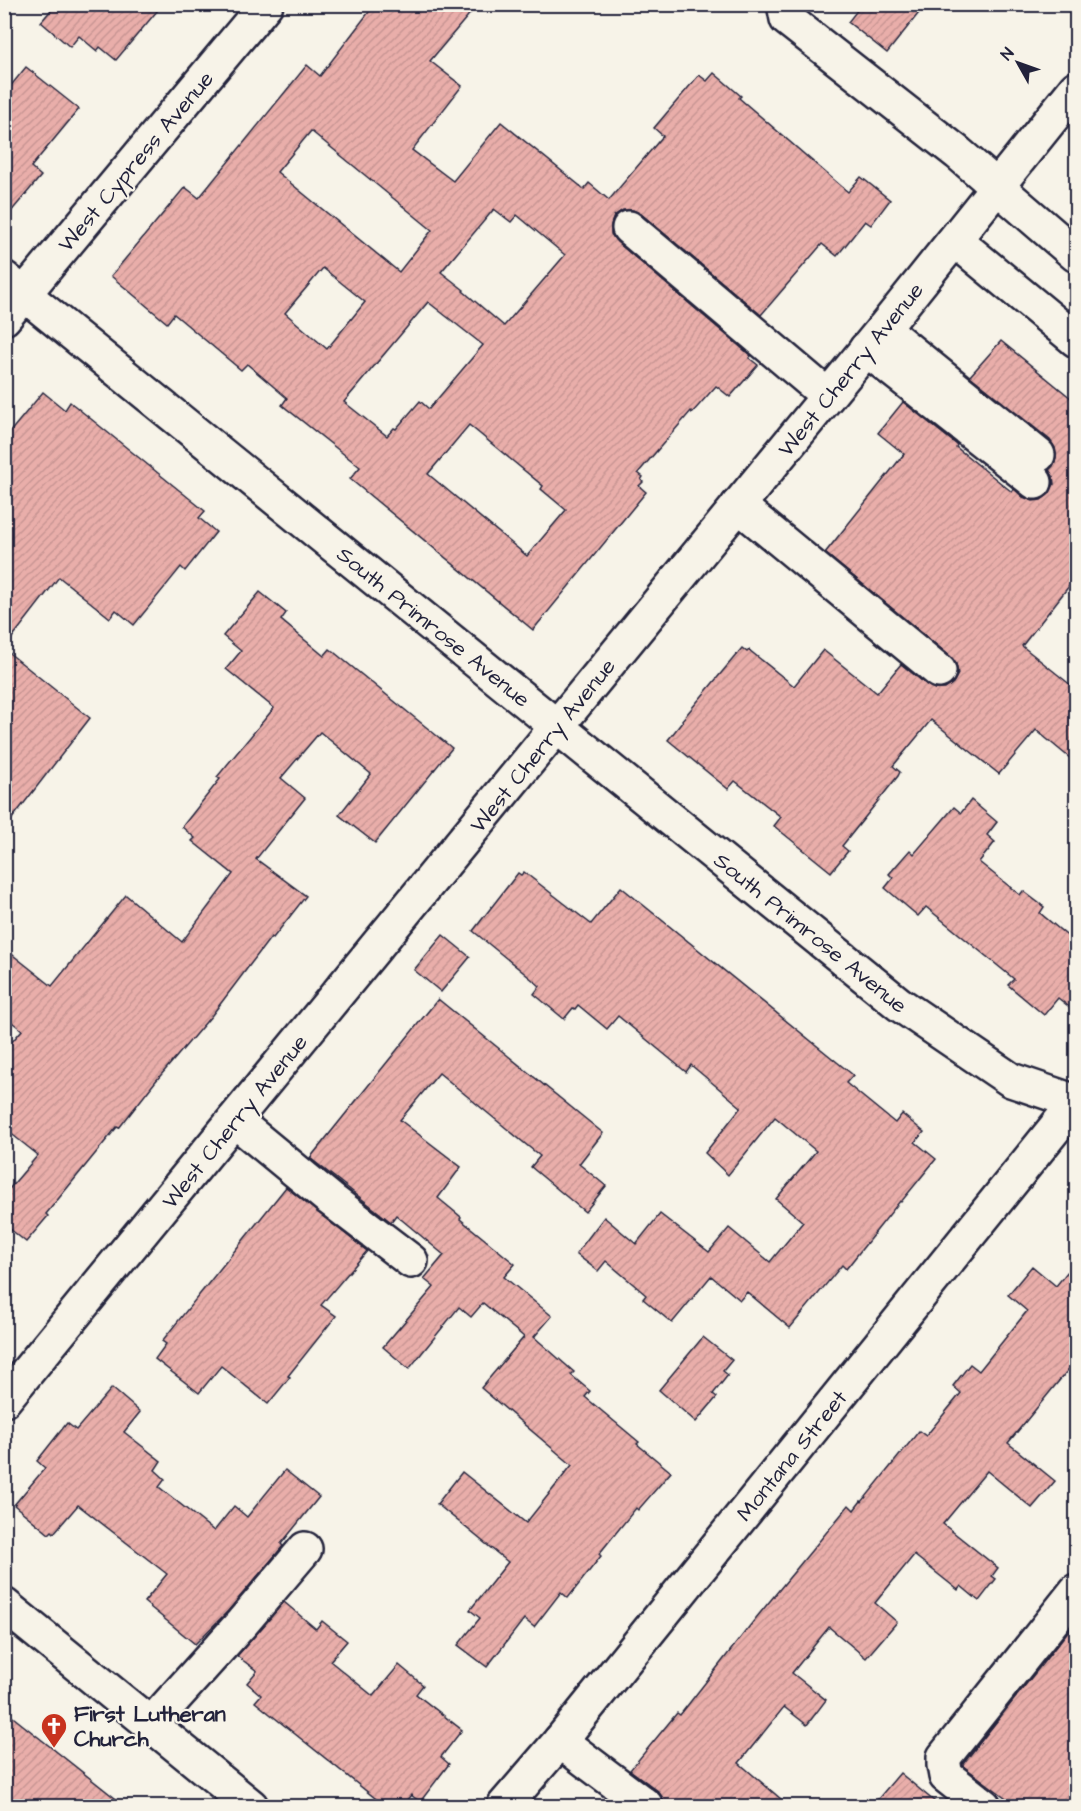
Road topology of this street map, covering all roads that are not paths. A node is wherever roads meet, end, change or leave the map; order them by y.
1 (266, 4) edge
2 (784, 4) edge
3 (1077, 88) edge
4 (997, 188) junction
5 (629, 228) dead end
6 (955, 240) junction
7 (1077, 255) edge
8 (11, 296) edge
9 (874, 339) junction
10 (1077, 339) edge
11 (828, 396) junction
12 (1036, 469) dead end
13 (738, 505) junction
14 (939, 671) dead end
15 (558, 727) junction
16 (1076, 1102) edge
17 (234, 1120) junction
18 (411, 1261) dead end
19 (4, 1400) edge
20 (304, 1549) dead end
21 (1077, 1591) edge
22 (4, 1605) edge
23 (150, 1725) junction
24 (560, 1741) junction
25 (251, 1806) edge
26 (504, 1806) edge
27 (646, 1806) edge
28 (984, 1806) edge

1 - 8 street, West Cypress Avenue
2 - 4 street
3 - 4 street, West Cherry Avenue
4 - 6 street, West Cherry Avenue
4 - 7 street
5 - 11 street
6 - 9 street, West Cherry Avenue
6 - 10 street
8 - 15 street, South Primrose Avenue
9 - 11 street, West Cherry Avenue
9 - 12 street
11 - 13 street, West Cherry Avenue
13 - 14 street
13 - 15 street, West Cherry Avenue
15 - 16 street, South Primrose Avenue
15 - 17 street, West Cherry Avenue
16 - 24 street, Montana Street
17 - 18 street
17 - 19 street, West Cherry Avenue
20 - 23 street
21 - 28 street
22 - 23 street
23 - 25 street
24 - 26 street, Montana Street
24 - 27 street

